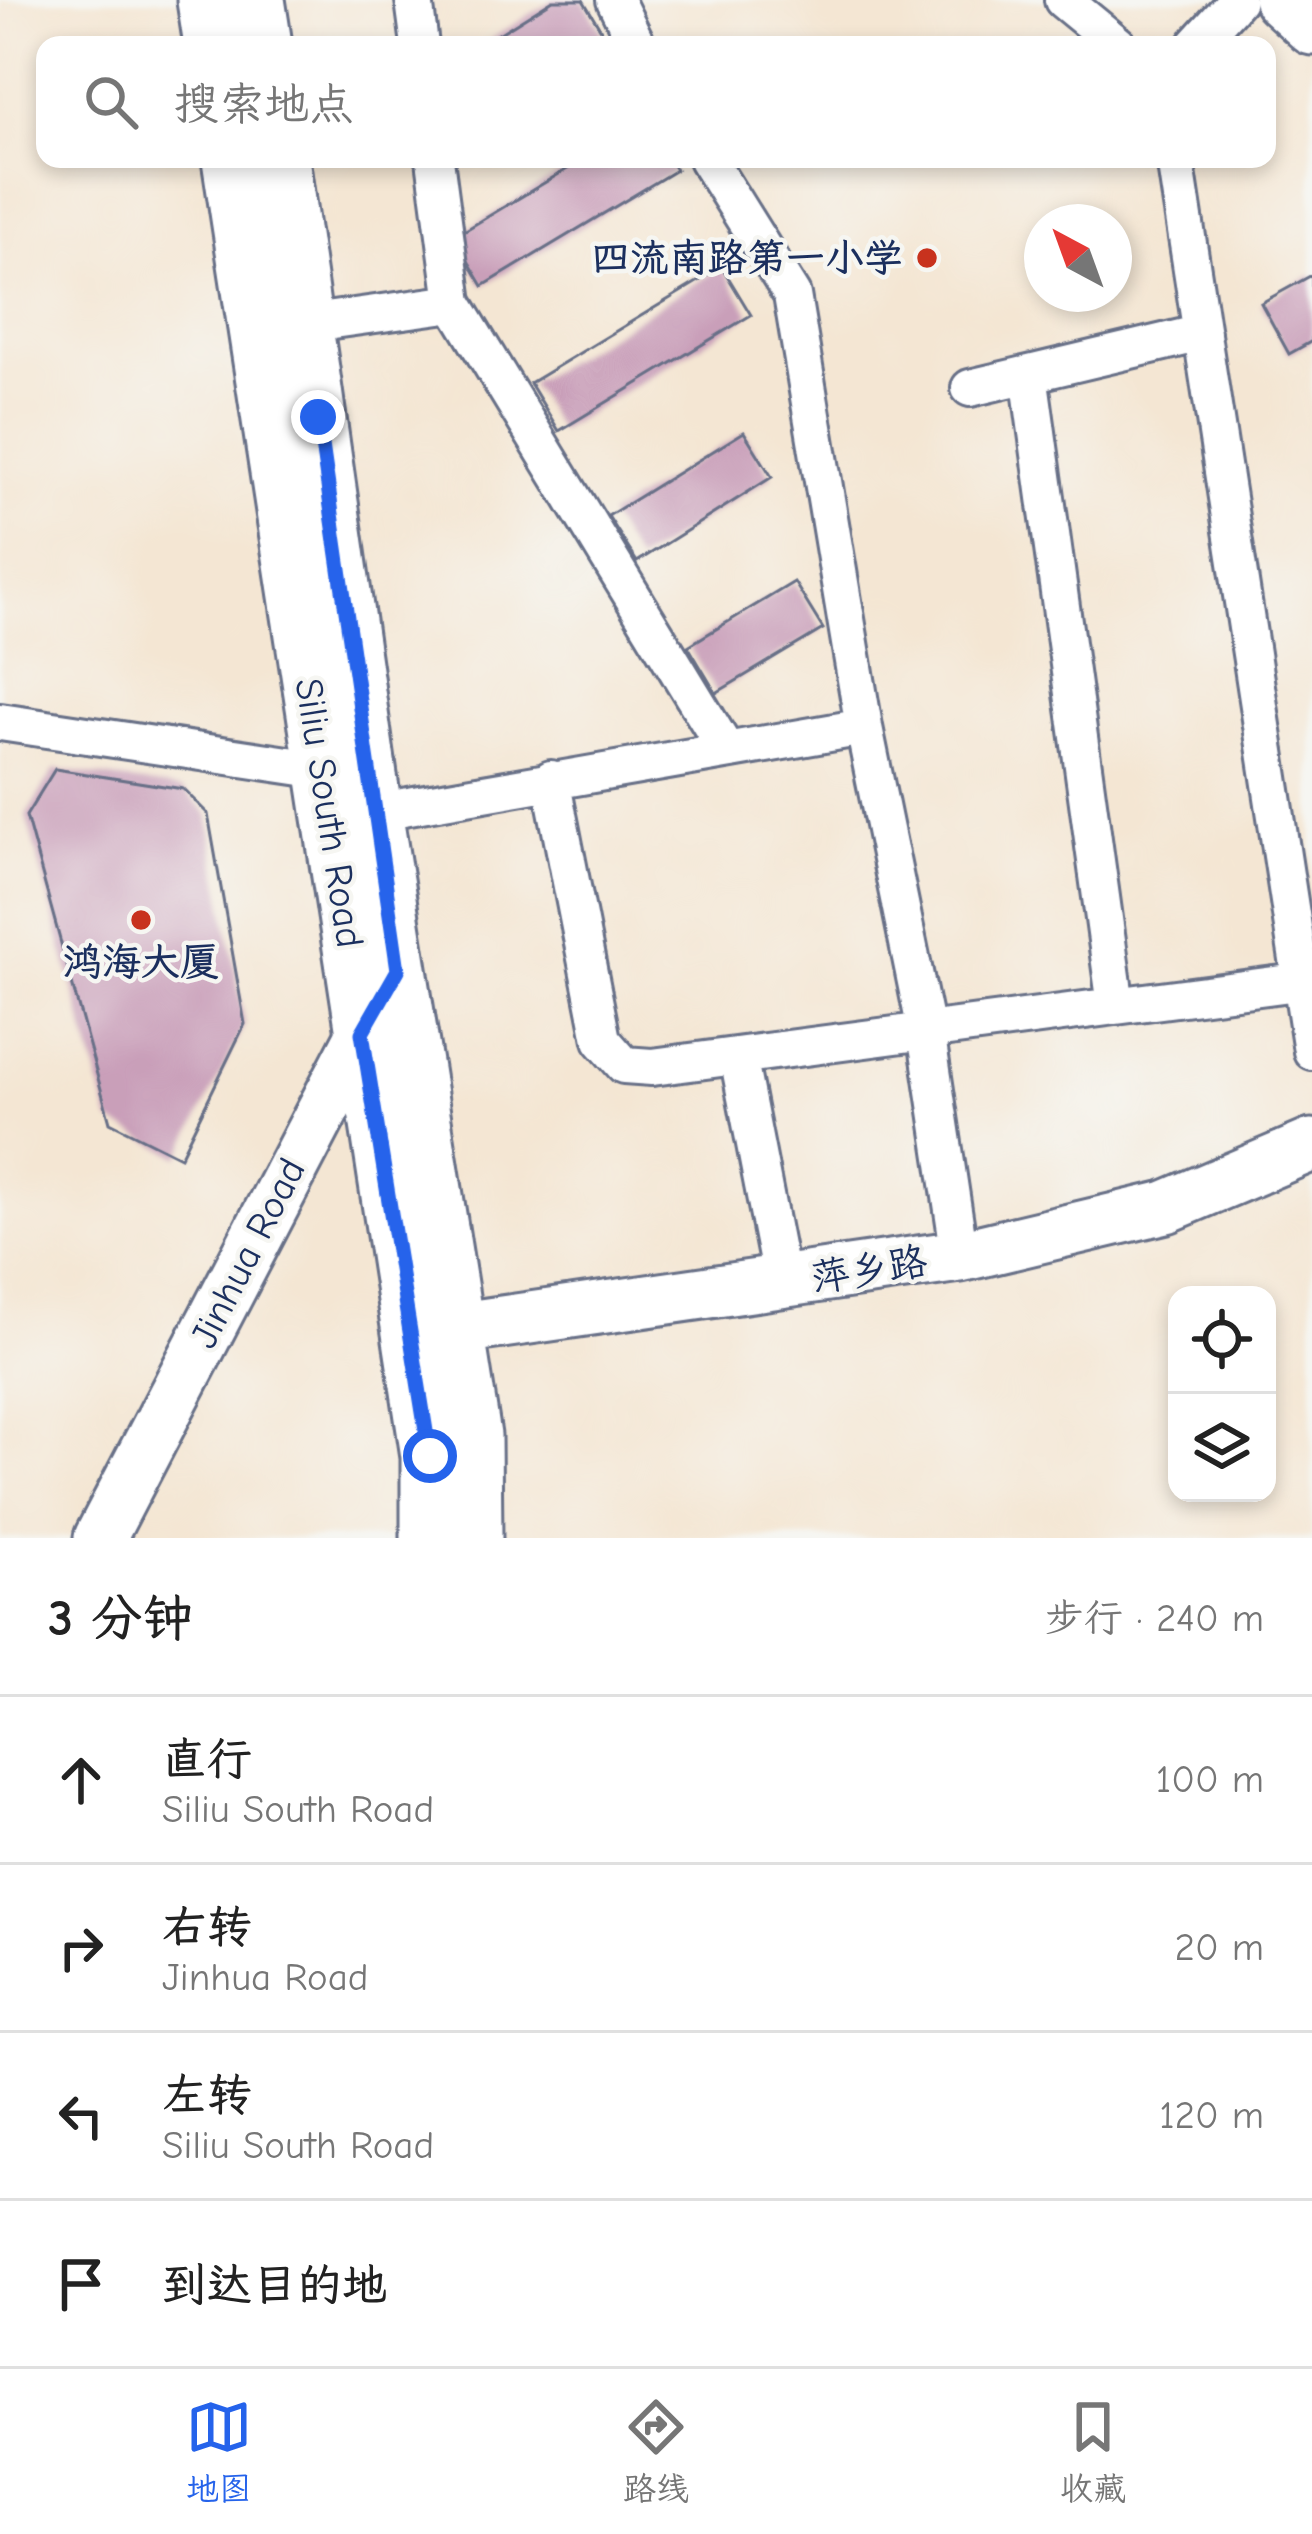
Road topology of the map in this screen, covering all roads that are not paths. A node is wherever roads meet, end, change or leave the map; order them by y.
1 (206, 0) edge
2 (256, 0) edge
3 (414, 0) edge
4 (615, 0) edge
5 (1064, 0) edge
6 (1237, 0) edge
7 (1280, 0) edge
8 (1312, 29) edge
9 (212, 36) edge
10 (262, 36) edge
11 (419, 36) edge
12 (633, 36) edge
13 (1107, 36) edge
14 (1204, 36) edge
15 (233, 168) edge
16 (281, 168) edge
17 (436, 168) edge
18 (713, 168) edge
19 (1176, 168) edge
20 (454, 303) junction
21 (304, 324) junction
22 (1202, 333) junction
23 (1029, 374) junction
24 (970, 388) dead end
25 (0, 722) edge
26 (864, 727) junction
27 (726, 750) junction
28 (551, 779) junction
29 (342, 801) junction
30 (398, 970) junction
31 (1305, 981) junction
32 (1116, 1006) junction
33 (926, 1031) junction
34 (362, 1033) junction
35 (1312, 1051) edge
36 (738, 1056) junction
37 (1312, 1145) edge
38 (960, 1256) junction
39 (782, 1283) junction
40 (432, 1332) junction
41 (100, 1538) edge
42 (430, 1538) edge
43 (473, 1538) edge

1 - 9 main road
2 - 10 main road
3 - 11 street
4 - 12 street
5 - 13 street
6 - 14 street
7 - 8 main road
15 - 29 main road, Siliu South Road
16 - 21 main road, Siliu South Road
17 - 20 street
18 - 26 street
19 - 22 street
20 - 21 street
20 - 27 street
21 - 29 main road, Siliu South Road
22 - 23 street
22 - 31 street
23 - 24 street
23 - 32 street
25 - 29 street
26 - 27 street
26 - 33 street
27 - 28 street
28 - 29 street
28 - 36 street
29 - 30 main road, Siliu South Road
29 - 34 main road, Siliu South Road
30 - 34 main road, Jinhua Road
30 - 40 main road, Siliu South Road
31 - 32 street
31 - 35 street
32 - 33 street
33 - 36 street
33 - 38 street
34 - 40 main road, Siliu South Road
34 - 41 main road, Jinhua Road
36 - 39 street
37 - 38 main road, 萍乡路
38 - 39 main road, 萍乡路
39 - 40 main road, 萍乡路
40 - 42 main road, Siliu South Road
40 - 43 main road, Siliu South Road

